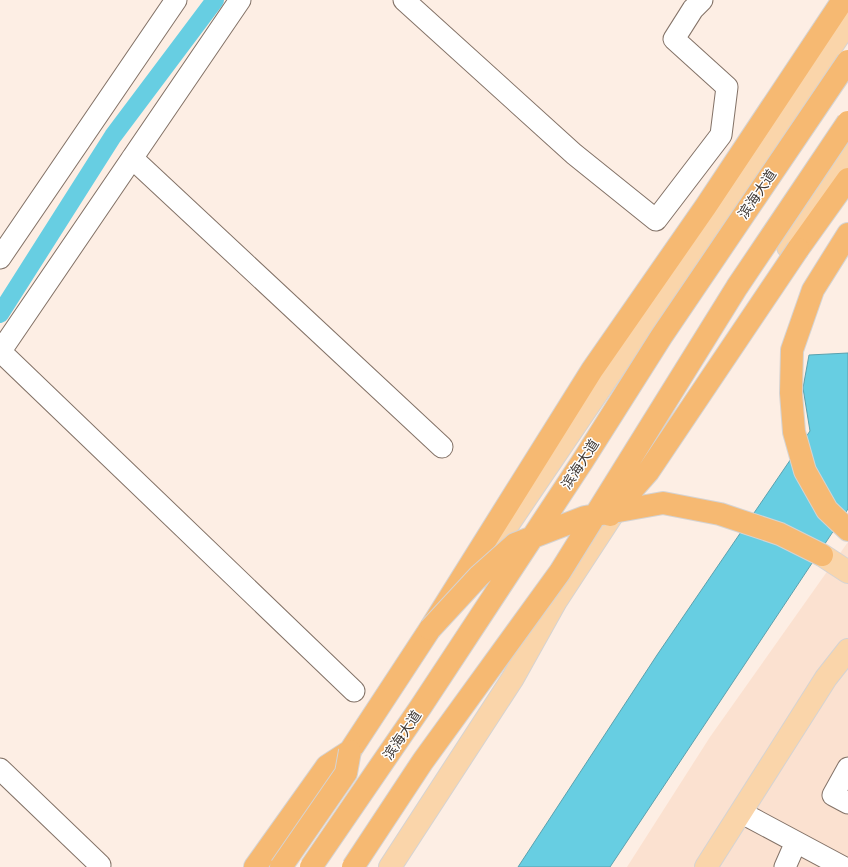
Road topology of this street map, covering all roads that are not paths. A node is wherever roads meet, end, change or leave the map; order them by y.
1 (176, 0) edge
2 (240, 0) edge
3 (404, 0) edge
4 (702, 0) edge
5 (843, 0) edge
6 (848, 22) edge
7 (840, 51) edge
8 (848, 62) edge
9 (818, 66) junction
10 (848, 83) edge
11 (848, 122) edge
12 (848, 155) edge
13 (132, 158) junction
14 (848, 179) edge
15 (848, 234) edge
16 (0, 258) edge
17 (0, 352) edge
18 (442, 447) dead end
19 (848, 530) edge
20 (822, 555) junction
21 (848, 563) edge
22 (560, 572) junction
23 (848, 572) edge
24 (430, 629) junction
25 (848, 650) edge
26 (841, 669) edge
27 (354, 691) dead end
28 (350, 751) junction
29 (848, 768) edge
30 (0, 769) edge
31 (848, 803) edge
32 (742, 812) junction
33 (796, 842) junction
34 (98, 867) edge
35 (255, 867) edge
36 (276, 867) edge
37 (281, 867) edge
38 (311, 867) edge
39 (353, 867) edge
40 (390, 867) edge
41 (706, 867) edge
42 (785, 867) edge
43 (843, 867) edge

1 - 16 street
2 - 13 street
3 - 4 street
5 - 24 highway, bridge
6 - 7 main road
7 - 9 main road
8 - 38 highway, 滨海大道, bridge
9 - 10 main road
9 - 36 main road
11 - 22 highway, bridge
12 - 40 main road
13 - 17 street
13 - 18 street
14 - 22 highway, bridge
15 - 19 highway
17 - 27 street
20 - 21 main road
20 - 23 main road
20 - 24 highway, bridge
22 - 39 highway, bridge
24 - 28 highway
25 - 26 main road
26 - 32 main road
28 - 35 highway
28 - 37 highway, bridge
29 - 31 street
30 - 34 street
32 - 33 street
32 - 41 main road
33 - 42 street
33 - 43 street

